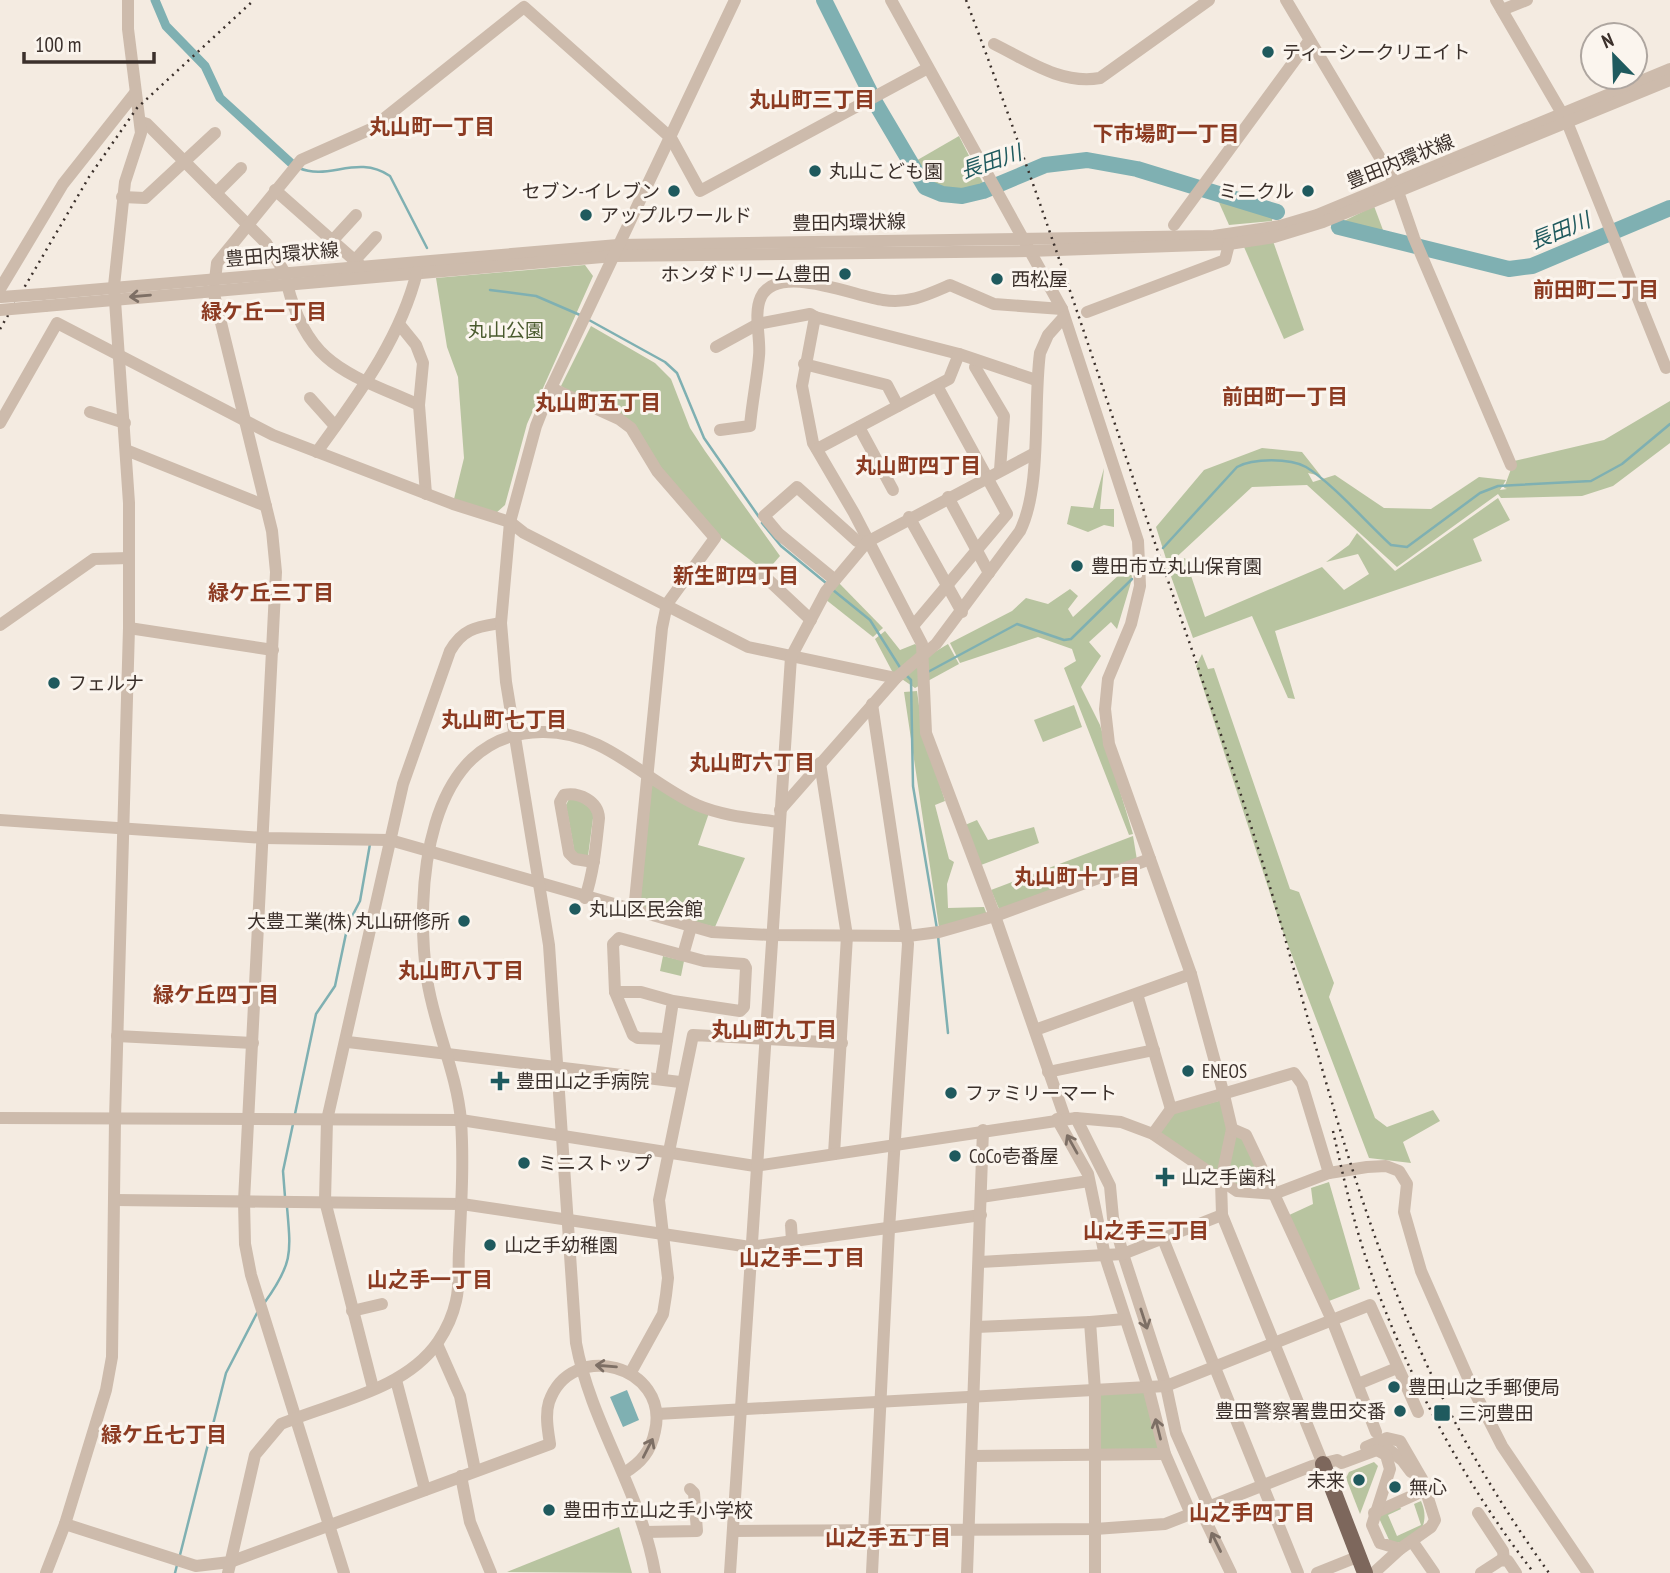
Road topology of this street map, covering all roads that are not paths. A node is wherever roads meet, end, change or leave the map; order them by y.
1 (128, 0) edge
2 (735, 0) edge
3 (891, 0) edge
4 (1209, 0) edge
5 (1286, 0) edge
6 (1527, 0) edge
7 (1499, 5) edge
8 (1309, 41) junction
9 (994, 44) dead end
10 (928, 68) junction
11 (1670, 69) edge
12 (1670, 80) edge
13 (135, 93) junction
14 (1565, 118) junction
15 (141, 122) junction
16 (215, 133) dead end
17 (671, 138) junction
18 (185, 162) junction
19 (241, 168) dead end
20 (1396, 188) junction
21 (275, 190) junction
22 (216, 193) junction
23 (122, 197) junction
24 (355, 215) dead end
25 (247, 224) junction
26 (1174, 225) dead end
27 (376, 237) dead end
28 (332, 240) junction
29 (1229, 244) junction
30 (1026, 245) junction
31 (616, 250) junction
32 (358, 263) junction
33 (417, 272) junction
34 (286, 279) junction
35 (214, 285) junction
36 (114, 292) junction
37 (0, 298) edge
38 (1087, 312) dead end
39 (1063, 313) junction
40 (815, 317) junction
41 (399, 324) junction
42 (758, 324) junction
43 (716, 348) dead end
44 (959, 354) junction
45 (120, 355) junction
46 (804, 364) junction
47 (975, 367) dead end
48 (1666, 368) dead end
49 (1037, 380) junction
50 (368, 382) junction
51 (937, 386) junction
52 (551, 388) junction
53 (310, 398) dead end
54 (419, 405) junction
55 (898, 406) junction
56 (90, 412) dead end
57 (245, 421) junction
58 (0, 423) edge
59 (125, 423) junction
60 (335, 426) junction
61 (859, 427) junction
62 (720, 430) dead end
63 (817, 449) junction
64 (126, 450) junction
65 (317, 452) junction
66 (1033, 454) junction
67 (1511, 465) dead end
68 (1000, 470) junction
69 (986, 477) junction
70 (893, 490) dead end
71 (426, 494) junction
72 (948, 497) junction
73 (266, 506) junction
74 (909, 517) junction
75 (510, 522) junction
76 (867, 542) junction
77 (977, 551) junction
78 (129, 558) junction
79 (989, 573) junction
80 (763, 575) dead end
81 (831, 585) junction
82 (947, 587) junction
83 (667, 604) junction
84 (962, 612) junction
85 (811, 620) junction
86 (501, 623) junction
87 (0, 625) edge
88 (913, 626) junction
89 (129, 628) junction
90 (273, 650) junction
91 (924, 654) junction
92 (791, 657) junction
93 (900, 675) junction
94 (872, 704) junction
95 (514, 736) junction
96 (820, 763) junction
97 (646, 774) junction
98 (780, 816) junction
99 (0, 820) edge
100 (122, 830) junction
101 (264, 838) junction
102 (390, 840) junction
103 (430, 853) junction
104 (1150, 859) junction
105 (594, 862) junction
106 (540, 886) junction
107 (585, 898) junction
108 (634, 911) junction
109 (995, 916) junction
110 (691, 927) junction
111 (771, 934) junction
112 (847, 936) junction
113 (908, 936) junction
114 (683, 955) junction
115 (1191, 974) junction
116 (615, 992) junction
117 (1138, 994) junction
118 (673, 1001) junction
119 (1035, 1030) junction
120 (117, 1036) junction
121 (667, 1039) junction
122 (764, 1041) junction
123 (348, 1042) junction
124 (842, 1043) junction
125 (253, 1044) junction
126 (1154, 1051) junction
127 (447, 1052) junction
128 (557, 1067) junction
129 (1048, 1072) junction
130 (661, 1079) junction
131 (680, 1082) junction
132 (1224, 1096) junction
133 (1171, 1109) junction
134 (0, 1118) edge
135 (1066, 1118) junction
136 (115, 1119) junction
137 (248, 1119) junction
138 (327, 1120) junction
139 (461, 1120) junction
140 (1232, 1129) junction
141 (983, 1130) junction
142 (1153, 1134) junction
143 (562, 1137) junction
144 (895, 1143) junction
145 (667, 1154) junction
146 (834, 1154) junction
147 (755, 1166) junction
148 (1329, 1173) junction
149 (1089, 1181) junction
150 (1221, 1181) junction
151 (1274, 1194) junction
152 (982, 1197) junction
153 (115, 1200) junction
154 (325, 1201) junction
155 (244, 1202) junction
156 (462, 1205) junction
157 (981, 1215) junction
158 (1222, 1215) junction
159 (567, 1220) junction
160 (791, 1225) dead end
161 (889, 1228) junction
162 (663, 1234) junction
163 (1163, 1238) junction
164 (792, 1241) junction
165 (750, 1247) junction
166 (1123, 1254) junction
167 (1105, 1256) junction
168 (980, 1262) junction
169 (382, 1304) dead end
170 (352, 1311) junction
171 (1125, 1319) junction
172 (1332, 1320) junction
173 (1090, 1322) junction
174 (976, 1327) junction
175 (1273, 1342) junction
176 (437, 1344) junction
177 (1215, 1366) junction
178 (1397, 1367) junction
179 (581, 1369) junction
180 (631, 1372) junction
181 (396, 1380) junction
182 (1358, 1384) junction
183 (1166, 1387) junction
184 (373, 1388) junction
185 (1148, 1388) junction
186 (1095, 1390) junction
187 (972, 1396) junction
188 (882, 1400) junction
189 (739, 1409) junction
190 (1419, 1412) dead end
191 (657, 1414) junction
192 (296, 1418) junction
193 (1376, 1438) junction
194 (1165, 1454) junction
195 (972, 1456) junction
196 (1095, 1457) junction
197 (1324, 1466) junction
198 (475, 1471) junction
199 (624, 1473) junction
200 (460, 1476) junction
201 (1264, 1485) junction
202 (690, 1489) dead end
203 (425, 1490) junction
204 (1426, 1496) junction
205 (1200, 1511) junction
206 (1374, 1513) junction
207 (1478, 1513) dead end
208 (65, 1524) junction
209 (329, 1524) junction
210 (968, 1529) junction
211 (1095, 1529) junction
212 (733, 1531) junction
213 (874, 1531) junction
214 (645, 1532) junction
215 (1412, 1541) junction
216 (1400, 1549) junction
217 (1357, 1557) junction
218 (1504, 1560) junction
219 (229, 1568) edge
220 (1372, 1572) edge
221 (46, 1573) edge
222 (344, 1573) edge
223 (491, 1573) edge
224 (655, 1573) edge
225 (730, 1573) edge
226 (872, 1573) edge
227 (967, 1573) edge
228 (1095, 1573) edge
229 (1231, 1573) edge
230 (1298, 1573) edge
231 (1317, 1573) edge
232 (1434, 1573) edge
233 (1481, 1573) edge
234 (1516, 1573) edge
235 (1588, 1573) edge

1 - 13 street
2 - 17 street
3 - 10 street
4 - 9 street
5 - 8 street
6 - 7 street
7 - 14 street
8 - 20 street
8 - 26 street
10 - 17 street
10 - 30 street
11 - 14 street, 豊田内環状線
12 - 14 street, 豊田内環状線
13 - 15 street
13 - 37 street
14 - 20 street, 豊田内環状線
14 - 48 street
15 - 18 street
15 - 23 street
16 - 18 street
17 - 21 street
17 - 31 street
18 - 22 street
18 - 23 street
19 - 22 street
20 - 29 street, 豊田内環状線
20 - 30 street, 豊田内環状線
20 - 67 street
21 - 25 street
21 - 28 street
22 - 25 street
23 - 36 street
24 - 28 street
25 - 34 street
25 - 35 street
27 - 32 street
28 - 32 street
29 - 30 street, 豊田内環状線
29 - 38 street
30 - 31 street, 豊田内環状線
30 - 39 street
31 - 32 street, 豊田内環状線
31 - 33 street, 豊田内環状線
31 - 52 street
32 - 34 street, 豊田内環状線
33 - 34 street, 豊田内環状線
33 - 41 street
34 - 35 street, 豊田内環状線
34 - 50 street
35 - 36 street, 豊田内環状線
35 - 57 street
36 - 37 street, 豊田内環状線, bridge
36 - 45 street
39 - 42 street
39 - 49 street
39 - 104 street
40 - 42 street
40 - 44 street
40 - 46 street
41 - 50 street
41 - 54 street
42 - 43 street
42 - 62 street
44 - 49 street
44 - 51 street
45 - 57 street
45 - 58 street
45 - 59 street
46 - 55 street
46 - 63 street
47 - 68 street
49 - 66 street
50 - 54 street
50 - 60 street
51 - 55 street
51 - 69 street
52 - 75 street
52 - 83 street
53 - 60 street
54 - 71 street
55 - 61 street
56 - 59 street
57 - 65 street
57 - 73 street
59 - 64 street
60 - 65 street
61 - 63 street
61 - 70 street
63 - 76 street
64 - 73 street
64 - 78 street
65 - 71 street
66 - 68 street
66 - 79 street
68 - 69 street
69 - 72 street
69 - 77 street
71 - 75 street
72 - 74 street
72 - 77 street
73 - 90 street
74 - 76 street
74 - 82 street
75 - 83 street
75 - 86 street
76 - 81 street
76 - 81 street
76 - 88 street
77 - 79 street
77 - 82 street
78 - 87 street
78 - 89 street
79 - 84 street
80 - 85 street
81 - 85 street
82 - 84 street
82 - 88 street
83 - 92 street
83 - 97 street
84 - 91 street
85 - 92 street
86 - 95 street
86 - 102 street
88 - 91 street
89 - 90 street
89 - 100 street
90 - 101 street
91 - 93 street
91 - 109 street
92 - 93 street
92 - 98 street
93 - 94 street
94 - 96 street
94 - 113 street
95 - 97 street
95 - 103 street
95 - 106 street
96 - 98 street
96 - 112 street
97 - 98 street
97 - 108 street
98 - 111 street
99 - 100 street
100 - 101 street
100 - 120 street
101 - 102 street
101 - 125 street
102 - 103 street
102 - 123 street
103 - 106 street
103 - 127 street
104 - 109 street
104 - 115 street
105 - 105 street
105 - 107 street
106 - 107 street
106 - 128 street
107 - 108 street
108 - 110 street
109 - 113 street
109 - 119 street
110 - 111 street
110 - 114 street
111 - 112 street
111 - 122 street
112 - 113 street
112 - 124 street
113 - 144 street
114 - 116 street
114 - 118 street
115 - 117 street
115 - 132 street
116 - 118 street
116 - 121 street
117 - 119 street
117 - 126 street
118 - 121 street
119 - 129 street
120 - 125 street
120 - 136 street
121 - 130 street
122 - 124 street
122 - 131 street
122 - 147 street
123 - 127 street
123 - 138 street
124 - 146 street
125 - 137 street
126 - 129 street
126 - 133 street
127 - 128 street
127 - 139 street
128 - 130 street
128 - 143 street
129 - 135 street
130 - 131 street
131 - 145 street
132 - 133 street
132 - 140 street
132 - 148 street
133 - 142 street
134 - 136 street
135 - 141 street
135 - 142 street
149 -> 135 street
135 - 166 street
136 - 137 street
136 - 153 street
137 - 138 street
137 - 155 street
138 - 139 street
138 - 154 street
139 - 143 street
139 - 156 street
140 - 150 street
140 - 151 street
141 - 144 street
141 - 152 street
142 - 150 street
143 - 145 street
143 - 159 street
144 - 146 street
144 - 161 street
145 - 147 street
145 - 162 street
146 - 147 street
147 - 165 street
148 - 151 street
148 - 235 street
149 - 152 street
149 - 167 street
150 - 151 street
150 - 158 street
151 - 172 street
152 - 157 street
153 - 155 street
153 - 208 street
154 - 155 street
154 - 156 street
154 - 170 street
155 - 192 street
156 - 159 street
156 - 176 street
157 - 161 street
157 - 168 street
158 - 163 street
158 - 175 street
159 - 162 street
159 - 179 street
160 - 164 street
161 - 164 street
161 - 188 street
162 - 165 street
162 - 180 street
163 - 166 street
163 - 177 street
164 - 165 street
165 - 189 street
166 - 167 street
166 -> 183 street
167 - 168 street
167 - 171 street
168 - 174 street
169 - 170 street
170 - 184 street
171 - 173 street
171 - 185 street
172 - 175 street
172 - 178 street
172 - 182 street
173 - 174 street
173 - 186 street
174 - 187 street
175 - 177 street
175 - 197 street
176 - 181 street
176 - 198 street
177 - 183 street
177 - 201 street
178 - 182 street
178 - 190 street
180 -> 179 street
179 - 198 street
179 - 199 street
180 - 191 street
181 - 184 street
181 - 203 street
182 - 193 street
183 - 185 street
183 - 205 street
184 - 192 street
185 - 186 street
194 -> 185 street
186 - 187 street
186 - 196 street
187 - 188 street
187 - 195 street
188 - 189 street
188 - 213 street
189 - 191 street
189 - 212 street
199 -> 191 street
192 - 209 street
192 - 219 street
193 - 197 street
193 - 204 street
194 - 196 street
194 - 205 street
195 - 196 street
195 - 210 street
196 - 211 street
197 - 201 street
197 - 206 street
197 - 217 main road
197 - 220 main road
198 - 200 street
199 - 214 street
200 - 203 street
200 - 223 street
201 - 205 street
201 - 230 street
202 - 214 street
203 - 209 street
204 - 206 street
204 - 215 street
205 - 211 street
229 -> 205 street
206 - 216 street
207 - 218 street
208 - 219 street
208 - 221 street
209 - 219 street
209 - 222 street
210 - 211 street
210 - 213 street
210 - 227 street
211 - 228 street
212 - 213 street
212 - 225 street
213 - 226 street
214 - 224 street
215 - 216 street
215 - 232 street
216 - 220 street
217 - 220 main road
217 - 231 street
218 - 233 street
218 - 234 street

